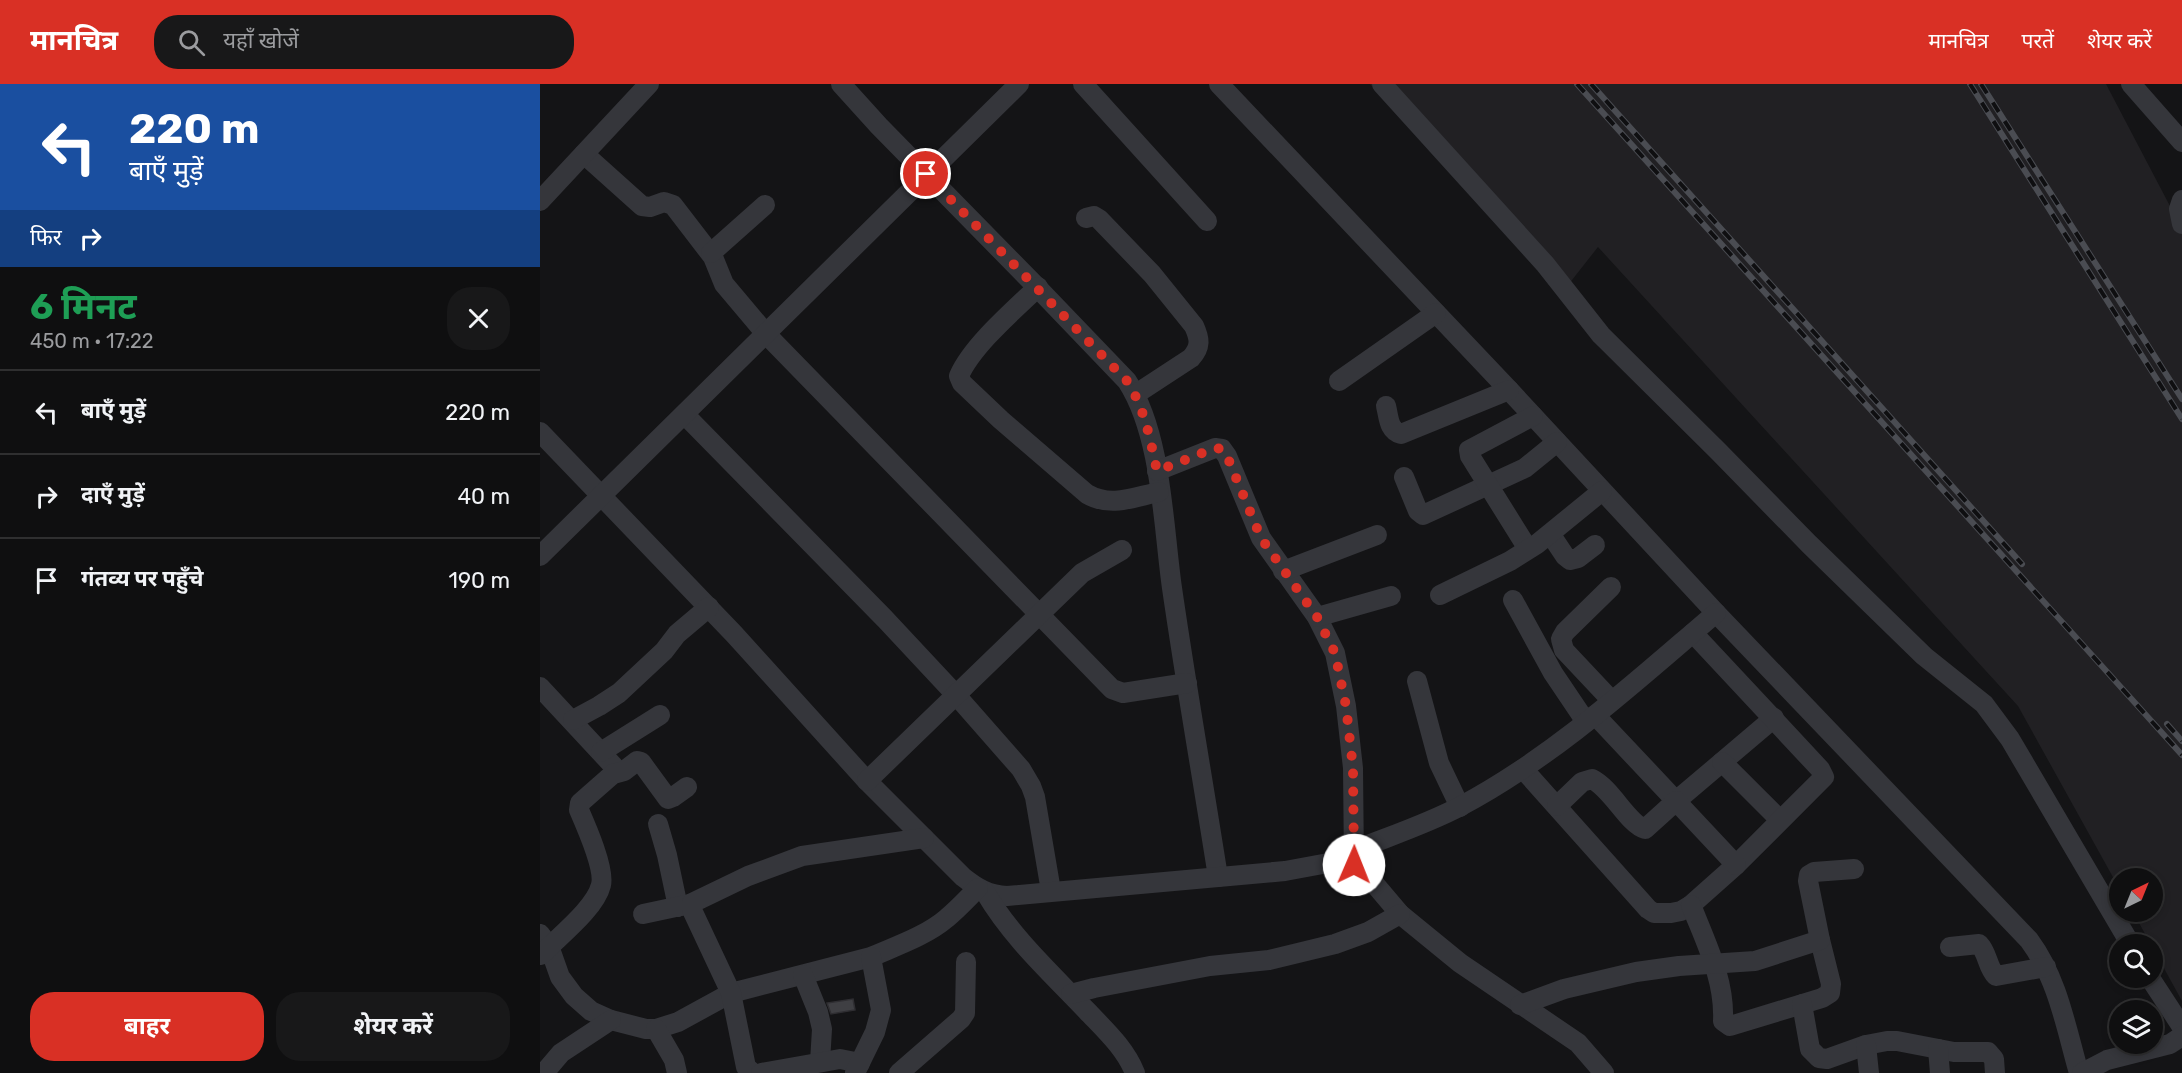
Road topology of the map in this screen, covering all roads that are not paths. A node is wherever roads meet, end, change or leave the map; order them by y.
1 (650, 84) edge
2 (841, 84) edge
3 (1019, 84) edge
4 (1083, 84) edge
5 (1219, 84) edge
6 (1382, 84) edge
7 (2131, 84) edge
8 (2182, 142) edge
9 (584, 154) junction
10 (926, 174) junction
11 (2182, 200) edge
12 (540, 201) edge
13 (765, 205) dead end
14 (1086, 218) dead end
15 (1207, 221) dead end
16 (2182, 224) edge
17 (711, 253) junction
18 (1038, 287) junction
19 (1436, 313) junction
20 (767, 335) junction
21 (1339, 381) dead end
22 (1509, 390) junction
23 (1136, 394) junction
24 (1386, 405) dead end
25 (685, 415) junction
26 (1533, 416) junction
27 (540, 432) edge
28 (1557, 442) junction
29 (1157, 471) junction
30 (1404, 477) dead end
31 (1488, 485) junction
32 (1602, 490) junction
33 (1159, 492) junction
34 (603, 496) junction
35 (1551, 534) junction
36 (1377, 535) dead end
37 (1595, 545) dead end
38 (543, 547) edge
39 (1122, 549) dead end
40 (1528, 549) junction
41 (1283, 571) junction
42 (1611, 587) dead end
43 (1440, 595) dead end
44 (1392, 596) dead end
45 (1513, 600) dead end
46 (709, 607) junction
47 (1716, 613) junction
48 (1041, 615) junction
49 (1317, 617) junction
50 (1693, 633) junction
51 (1417, 681) dead end
52 (1187, 683) junction
53 (540, 687) edge
54 (956, 695) junction
55 (1612, 701) junction
56 (660, 715) dead end
57 (1591, 718) junction
58 (1773, 718) junction
59 (573, 720) junction
60 (601, 752) junction
61 (1852, 756) junction
62 (1722, 762) junction
63 (1523, 769) junction
64 (619, 772) junction
65 (1824, 777) junction
66 (867, 781) junction
67 (687, 787) dead end
68 (1676, 801) junction
69 (1557, 806) junction
70 (1460, 807) junction
71 (1780, 819) junction
72 (658, 824) dead end
73 (924, 838) junction
74 (1354, 857) junction
75 (1736, 865) junction
76 (1854, 869) dead end
77 (1218, 877) junction
78 (982, 890) junction
79 (1051, 891) junction
80 (685, 905) junction
81 (1691, 905) junction
82 (643, 914) dead end
83 (1400, 914) junction
84 (2125, 934) edge
85 (1820, 940) junction
86 (543, 945) edge
87 (1950, 947) dead end
88 (871, 957) junction
89 (966, 962) dead end
90 (1715, 965) junction
91 (2046, 967) junction
92 (803, 975) junction
93 (2157, 988) edge
94 (731, 993) junction
95 (1071, 994) junction
96 (1802, 1004) junction
97 (1520, 1005) junction
98 (611, 1020) junction
99 (2182, 1027) edge
100 (656, 1029) junction
101 (1866, 1045) junction
102 (2178, 1046) edge
103 (1938, 1049) junction
104 (820, 1062) junction
105 (858, 1068) edge
106 (544, 1073) edge
107 (677, 1073) edge
108 (753, 1073) edge
109 (761, 1073) edge
110 (899, 1073) edge
111 (1135, 1073) edge
112 (1604, 1073) edge
113 (1869, 1073) edge
114 (1940, 1073) edge
115 (1995, 1073) edge
116 (2080, 1073) edge

1 - 9 street
2 - 10 street
3 - 10 street
4 - 15 street
5 - 19 street
6 - 84 street
7 - 8 street
9 - 12 street
9 - 17 street
10 - 18 street
10 - 20 street
11 - 16 street
13 - 17 street
14 - 23 street
17 - 20 street
18 - 23 street
18 - 33 street
19 - 21 street
19 - 22 street
20 - 25 street
20 - 48 street
22 - 24 street
22 - 26 street
23 - 29 street
25 - 34 street
25 - 54 street
26 - 28 street
26 - 31 street
27 - 34 street
28 - 31 street
28 - 32 street
29 - 33 street
29 - 41 street
30 - 31 street
31 - 40 street
32 - 35 street
32 - 47 street
33 - 52 street
34 - 38 street
34 - 46 street
35 - 37 street
35 - 40 street
36 - 41 street
39 - 48 street
40 - 43 street
41 - 49 street
42 - 55 street
44 - 49 street
45 - 57 street
46 - 59 street
46 - 66 street
47 - 50 street
47 - 61 street
48 - 52 street
48 - 54 street
49 - 74 street
50 - 55 street
50 - 58 street
51 - 70 street
52 - 77 street
53 - 59 street
54 - 66 street
54 - 79 street
55 - 57 street
56 - 60 street
57 - 63 street
57 - 68 street
58 - 62 street
58 - 65 street
59 - 60 street
60 - 64 street
61 - 65 street
61 - 91 street
62 - 68 street
62 - 71 street
63 - 69 street
63 - 70 street
64 - 67 street
64 - 86 street
65 - 71 street
66 - 73 street
68 - 69 street
68 - 75 street
69 - 81 street
70 - 74 street
71 - 75 street
72 - 80 street
73 - 78 street
73 - 80 street
74 - 77 street
74 - 83 street
75 - 81 street
76 - 85 street
77 - 79 street
78 - 79 street
78 - 88 street
78 - 95 street
80 - 82 street
80 - 94 street
81 - 90 street
83 - 95 street
83 - 97 street
85 - 90 street
85 - 96 street
86 - 98 street
87 - 91 street
88 - 92 street
88 - 105 street
89 - 110 street
90 - 96 street
90 - 97 street
91 - 116 street
92 - 94 street
92 - 104 street
93 - 99 street
94 - 100 street
94 - 108 street
95 - 111 street
96 - 101 street
97 - 112 street
98 - 100 street
98 - 106 street
100 - 107 street
101 - 103 street
101 - 113 street
102 - 116 street
103 - 114 street
103 - 115 street
104 - 105 street
104 - 109 street

